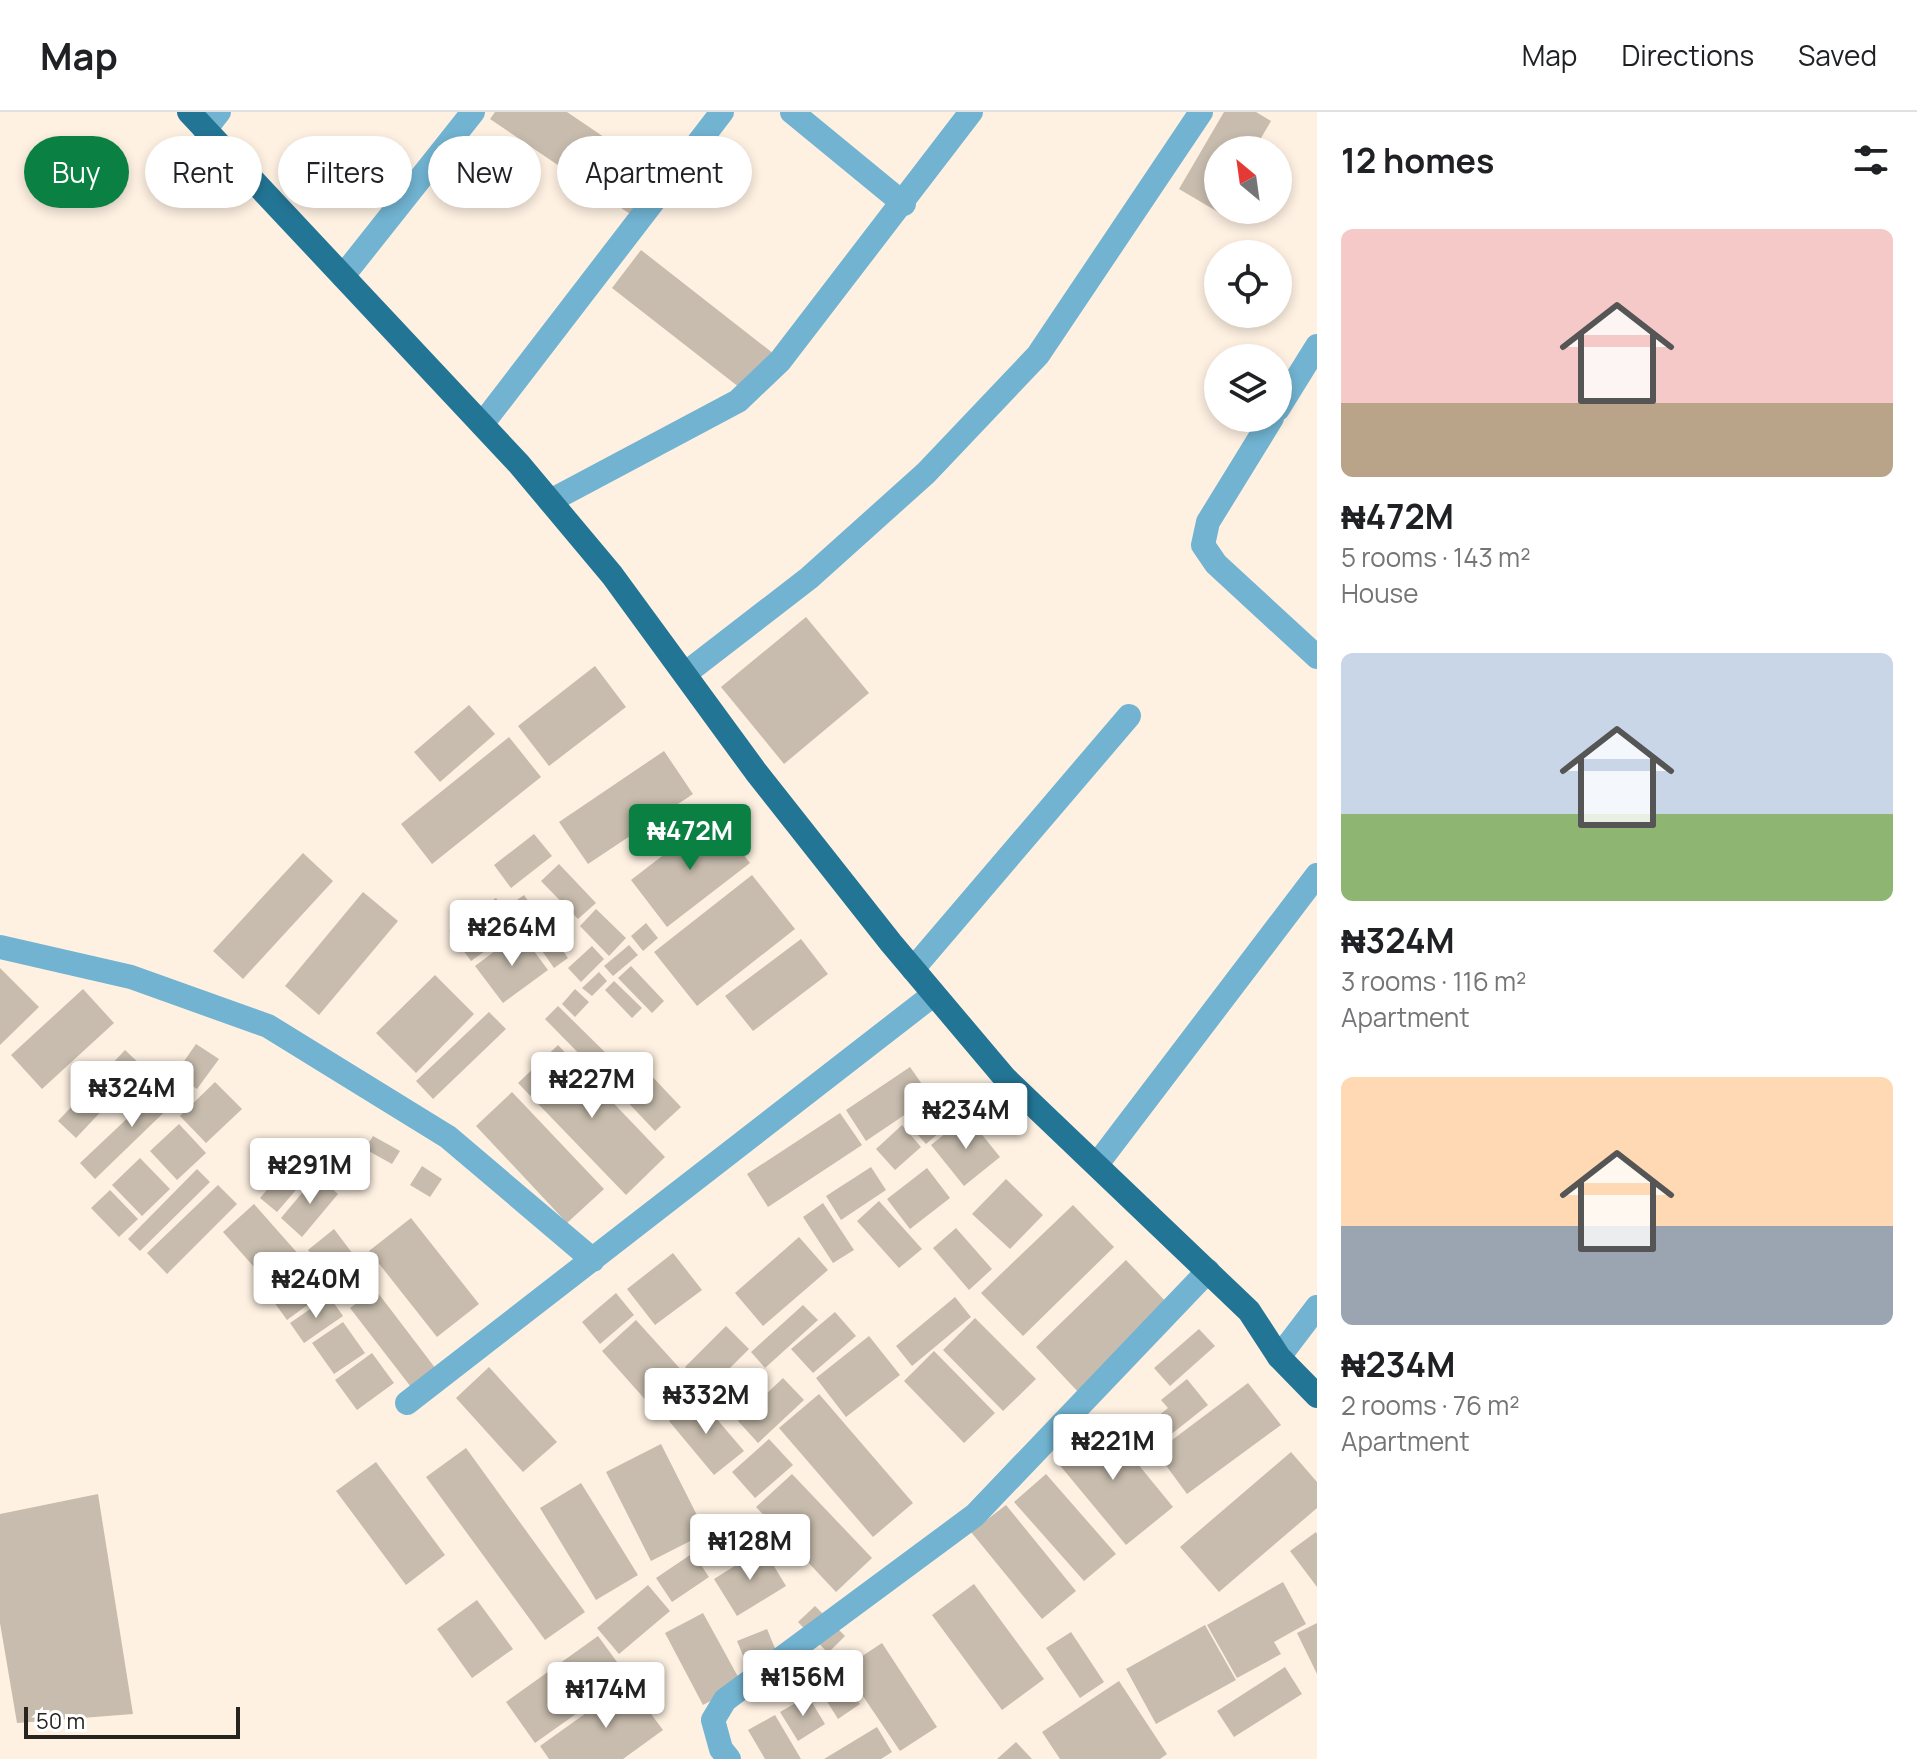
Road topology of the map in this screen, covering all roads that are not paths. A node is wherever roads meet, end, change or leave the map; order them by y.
1 (473, 112) edge
2 (722, 112) edge
3 (792, 112) edge
4 (971, 112) edge
5 (1201, 112) edge
6 (205, 118) edge
7 (904, 204) junction
8 (343, 276) junction
9 (1317, 346) edge
10 (1292, 386) edge
11 (483, 423) junction
12 (1263, 432) edge
13 (550, 501) junction
14 (1317, 657) edge
15 (686, 673) junction
16 (1129, 716) dead end
17 (1317, 875) edge
18 (0, 947) edge
19 (913, 969) junction
20 (933, 995) junction
21 (1098, 1163) junction
22 (593, 1260) junction
23 (1208, 1271) junction
24 (1317, 1307) edge
25 (1279, 1357) junction
26 (1317, 1396) edge
27 (407, 1403) dead end
28 (729, 1759) edge

1 - 8 street
2 - 11 street
3 - 7 street
4 - 7 street
5 - 15 street
6 - 8 main road
7 - 13 street
8 - 11 main road
9 - 10 street
11 - 13 main road
12 - 14 street
13 - 15 main road
15 - 19 main road
16 - 19 street
17 - 21 street
18 - 22 street
19 - 20 main road
20 - 21 main road
20 - 22 street
21 - 23 main road
22 - 27 street
23 - 25 main road
23 - 28 street
24 - 25 street
25 - 26 main road

